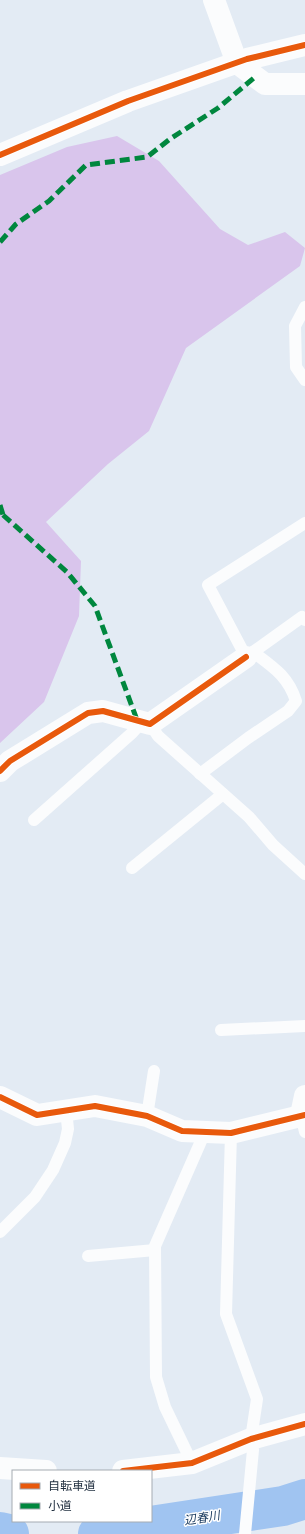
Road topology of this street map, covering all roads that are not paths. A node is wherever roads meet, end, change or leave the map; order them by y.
1 (214, 0) edge
2 (305, 45) edge
3 (237, 63) junction
4 (305, 84) edge
5 (0, 155) edge
6 (305, 306) edge
7 (305, 380) edge
8 (305, 523) edge
9 (305, 620) edge
10 (250, 655) junction
11 (146, 723) junction
12 (0, 771) edge
13 (200, 774) junction
14 (223, 794) junction
15 (34, 820) dead end
16 (132, 868) dead end
17 (305, 874) edge
18 (305, 1026) edge
19 (221, 1030) dead end
20 (154, 1071) dead end
21 (0, 1097) edge
22 (66, 1110) junction
23 (304, 1115) edge
24 (147, 1116) junction
25 (205, 1132) junction
26 (231, 1133) junction
27 (0, 1232) edge
28 (155, 1250) junction
29 (88, 1256) dead end
30 (305, 1424) edge
31 (252, 1444) junction
32 (192, 1463) junction
33 (0, 1468) edge
34 (31, 1470) edge
35 (132, 1470) edge
36 (245, 1534) edge

1 - 3 street
2 - 3 street
3 - 4 street
3 - 5 street
6 - 7 lane
8 - 10 lane
9 - 10 lane
10 - 11 street
10 - 13 lane
11 - 12 street
11 - 13 lane
11 - 15 lane
13 - 14 lane
14 - 16 lane
14 - 17 lane
18 - 19 lane
20 - 24 lane
21 - 22 street
22 - 24 street
22 - 27 lane
23 - 26 street
24 - 25 street
25 - 26 street
25 - 28 lane
26 - 31 lane
28 - 29 lane
28 - 32 lane
30 - 31 street
31 - 32 street
31 - 36 lane
32 - 35 street
33 - 34 street

